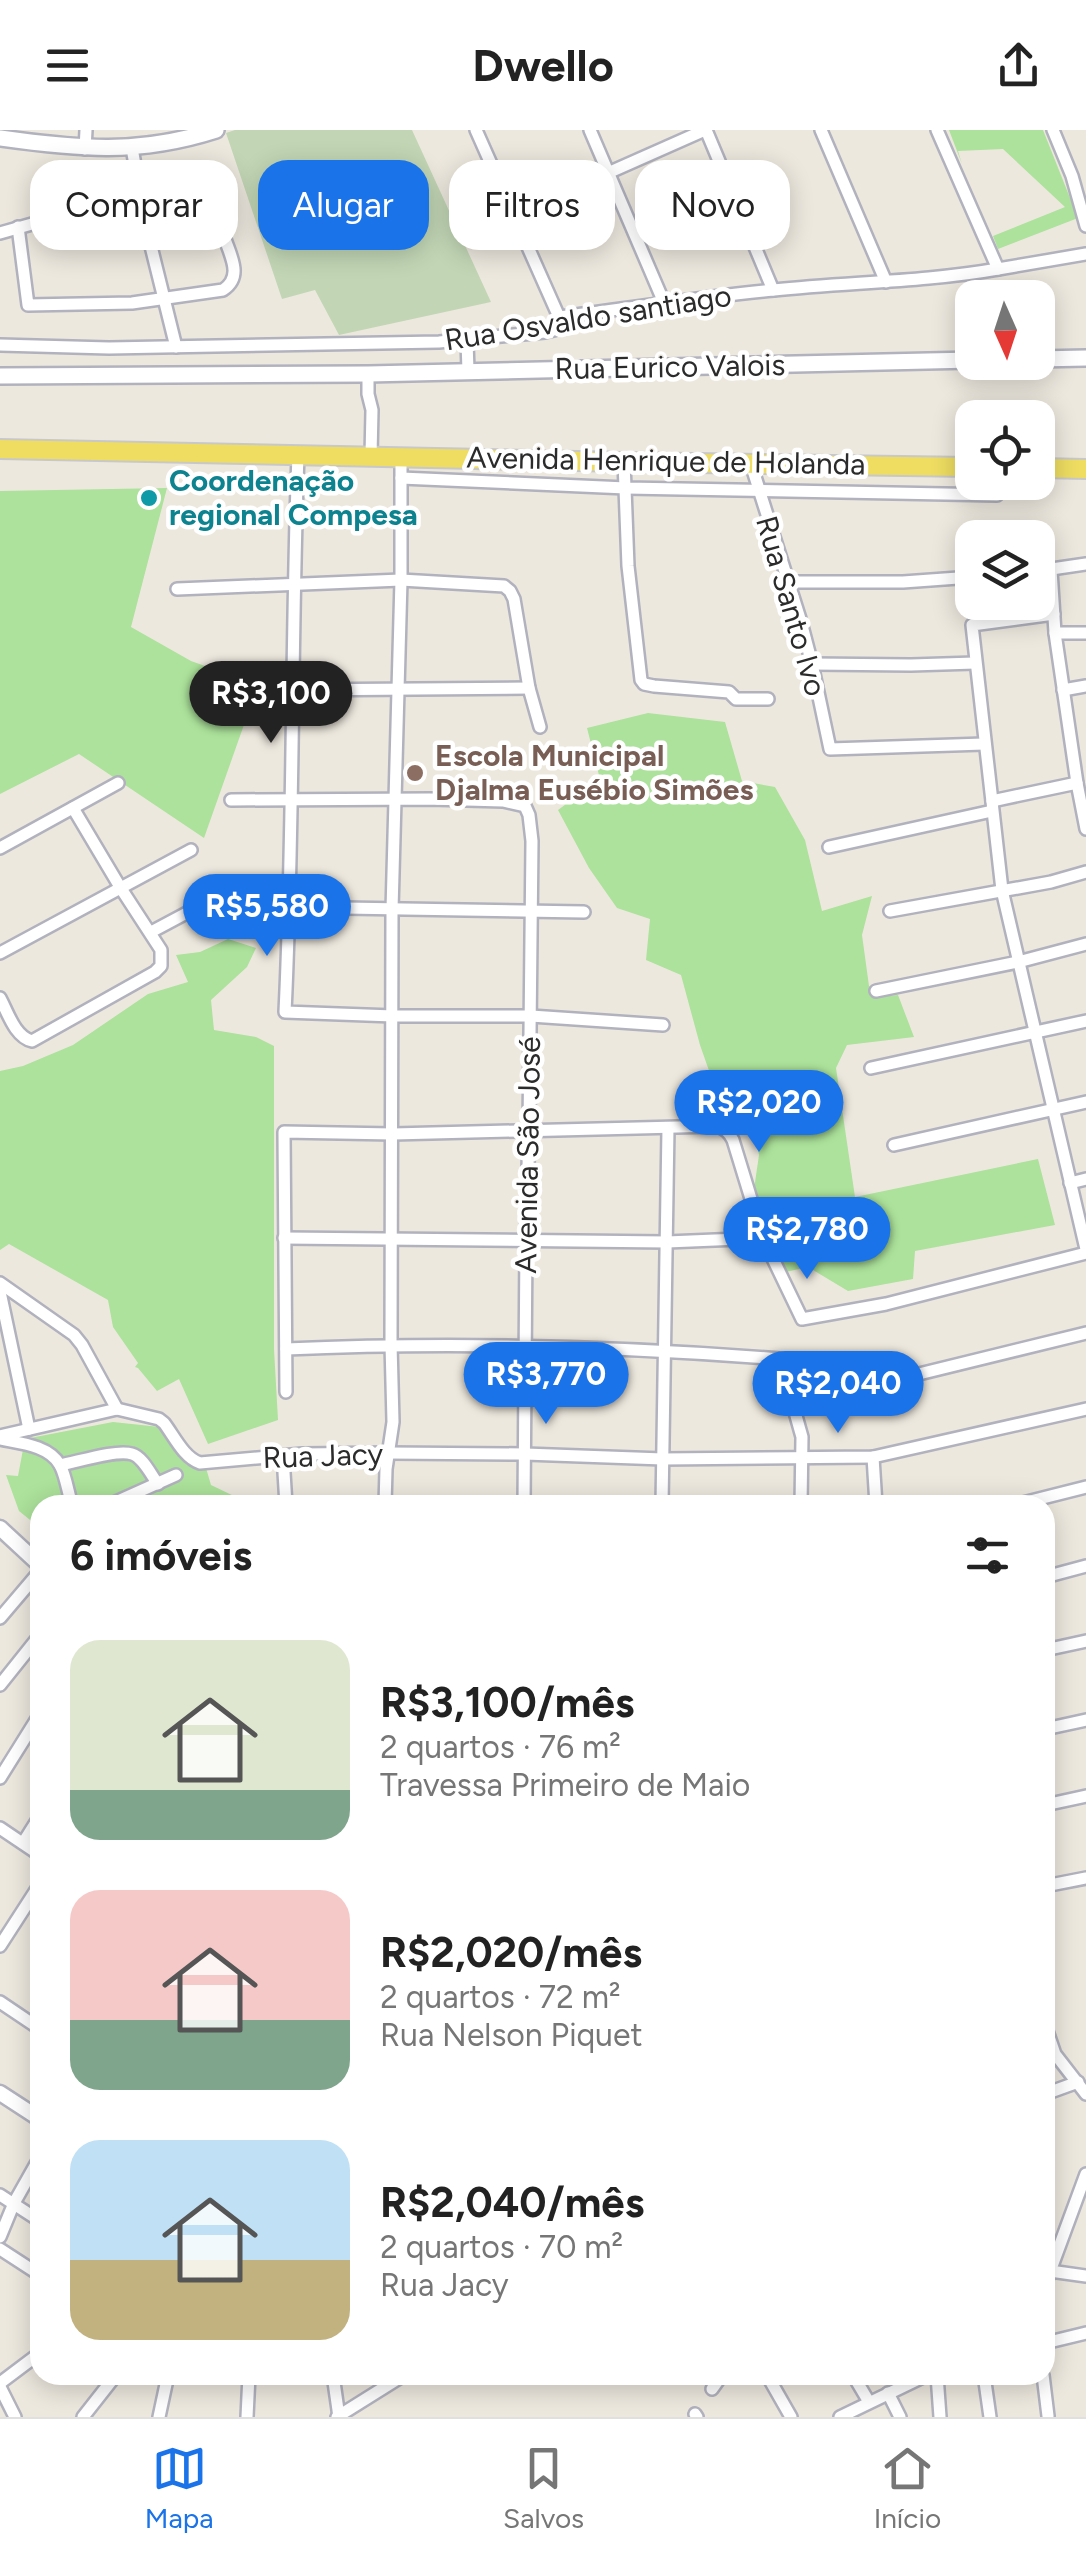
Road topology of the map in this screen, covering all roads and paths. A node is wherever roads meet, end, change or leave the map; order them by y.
1 (86, 130) edge
2 (216, 130) edge
3 (476, 130) edge
4 (590, 130) edge
5 (705, 130) edge
6 (821, 130) edge
7 (937, 130) edge
8 (1053, 130) edge
9 (0, 138) edge
10 (84, 148) junction
11 (132, 148) junction
12 (134, 160) edge
13 (489, 160) edge
14 (604, 160) edge
15 (615, 169) edge
16 (615, 186) edge
17 (1082, 188) edge
18 (30, 224) edge
19 (1086, 226) edge
20 (18, 227) junction
21 (0, 234) edge
22 (152, 250) edge
23 (228, 250) edge
24 (529, 250) edge
25 (1086, 254) edge
26 (998, 270) junction
27 (886, 282) junction
28 (774, 290) junction
29 (164, 297) junction
30 (665, 305) junction
31 (560, 318) junction
32 (467, 340) junction
33 (0, 345) edge
34 (176, 347) junction
35 (1086, 358) edge
36 (1055, 359) edge
37 (955, 360) edge
38 (468, 372) junction
39 (368, 374) junction
40 (0, 376) edge
41 (0, 450) edge
42 (298, 455) junction
43 (370, 456) junction
44 (401, 456) junction
45 (624, 462) junction
46 (750, 464) junction
47 (955, 466) edge
48 (1055, 468) edge
49 (1086, 469) edge
50 (401, 478) junction
51 (626, 488) junction
52 (758, 491) junction
53 (955, 495) edge
54 (1086, 564) edge
55 (1055, 568) edge
56 (955, 579) edge
57 (401, 580) junction
58 (789, 582) junction
59 (294, 585) junction
60 (177, 589) dead end
61 (1005, 620) edge
62 (1055, 620) edge
63 (1056, 633) junction
64 (1086, 633) edge
65 (975, 662) junction
66 (812, 664) junction
67 (1086, 686) edge
68 (529, 688) junction
69 (292, 690) junction
70 (397, 690) junction
71 (1064, 690) junction
72 (768, 699) dead end
73 (540, 727) dead end
74 (1071, 738) junction
75 (1086, 742) edge
76 (984, 744) junction
77 (118, 783) dead end
78 (1076, 783) junction
79 (394, 799) junction
80 (231, 800) dead end
81 (291, 801) junction
82 (992, 806) junction
83 (73, 808) junction
84 (1084, 810) edge
85 (1086, 828) edge
86 (829, 847) dead end
87 (0, 848) edge
88 (191, 850) dead end
89 (1086, 872) edge
90 (120, 887) junction
91 (1002, 890) junction
92 (290, 908) junction
93 (392, 910) junction
94 (532, 910) junction
95 (584, 912) dead end
96 (890, 912) dead end
97 (151, 932) junction
98 (1086, 944) edge
99 (0, 954) edge
100 (1018, 962) junction
101 (876, 991) dead end
102 (0, 998) edge
103 (393, 1016) junction
104 (531, 1016) junction
105 (1086, 1021) edge
106 (663, 1026) dead end
107 (1036, 1032) junction
108 (871, 1068) dead end
109 (1086, 1102) edge
110 (1053, 1109) junction
111 (668, 1128) junction
112 (530, 1130) junction
113 (393, 1134) junction
114 (894, 1145) dead end
115 (1086, 1180) edge
116 (1070, 1184) junction
117 (284, 1238) junction
118 (762, 1238) junction
119 (392, 1239) junction
120 (526, 1241) junction
121 (668, 1242) junction
122 (1086, 1251) edge
123 (0, 1283) edge
124 (0, 1292) edge
125 (1086, 1334) edge
126 (391, 1344) junction
127 (524, 1348) junction
128 (286, 1349) junction
129 (664, 1350) junction
130 (870, 1386) dead end
131 (286, 1392) dead end
132 (117, 1409) junction
133 (1086, 1409) edge
134 (28, 1429) junction
135 (0, 1437) edge
136 (389, 1454) junction
137 (525, 1454) junction
138 (283, 1456) junction
139 (804, 1456) junction
140 (873, 1457) junction
141 (662, 1459) junction
142 (60, 1465) junction
143 (176, 1475) dead end
144 (158, 1484) junction
145 (1086, 1487) edge
146 (69, 1495) edge
147 (132, 1495) edge
148 (285, 1495) edge
149 (385, 1495) edge
150 (524, 1495) edge
151 (662, 1495) edge
152 (802, 1495) edge
153 (875, 1495) edge
154 (1055, 1495) edge
155 (2, 1534) edge
156 (30, 1559) edge
157 (1086, 1566) edge
158 (1055, 1574) edge
159 (30, 1580) edge
160 (0, 1618) edge
161 (1086, 1641) edge
162 (30, 1648) edge
163 (1055, 1648) edge
164 (0, 1685) edge
165 (1086, 1720) edge
166 (1055, 1728) edge
167 (30, 1730) edge
168 (0, 1778) edge
169 (1086, 1796) edge
170 (1055, 1803) edge
171 (0, 1828) edge
172 (30, 1832) edge
173 (23, 1843) junction
174 (30, 1848) edge
175 (1086, 1878) edge
176 (1055, 1884) edge
177 (30, 1900) edge
178 (0, 1946) edge
179 (0, 2002) edge
180 (30, 2018) edge
181 (1055, 2057) edge
182 (1078, 2082) junction
183 (1055, 2090) edge
184 (0, 2093) edge
185 (1086, 2094) edge
186 (30, 2112) edge
187 (30, 2174) edge
188 (1086, 2174) edge
189 (0, 2194) edge
190 (14, 2203) junction
191 (1080, 2210) edge
192 (30, 2214) edge
193 (0, 2237) edge
194 (0, 2250) edge
195 (1055, 2262) edge
196 (30, 2269) edge
197 (1086, 2276) edge
198 (1055, 2278) edge
199 (1086, 2333) edge
200 (1055, 2341) edge
201 (30, 2361) edge
202 (0, 2385) edge
203 (108, 2385) edge
204 (166, 2385) edge
205 (249, 2385) edge
206 (333, 2385) edge
207 (388, 2385) edge
208 (715, 2385) edge
209 (773, 2385) edge
210 (859, 2385) edge
211 (906, 2385) edge
212 (938, 2385) edge
213 (985, 2385) edge
214 (1044, 2385) edge
215 (712, 2389) dead end
216 (888, 2394) junction
217 (868, 2402) junction
218 (1048, 2416) edge
219 (14, 2417) edge
220 (83, 2417) edge
221 (159, 2417) edge
222 (247, 2417) edge
223 (338, 2417) edge
224 (792, 2417) edge
225 (840, 2417) edge
226 (900, 2417) edge
227 (940, 2417) edge
228 (990, 2417) edge

1 - 10 street
2 - 11 main road
3 - 13 street
4 - 14 street
5 - 15 street
5 - 28 street
6 - 27 street
7 - 26 street
8 - 17 street
9 - 10 main road
10 - 11 main road
11 - 12 street
16 - 30 street
17 - 19 street
18 - 20 street
20 - 21 street
20 - 29 street
22 - 29 street
23 - 29 street
24 - 31 street
25 - 26 street, Rua Osvaldo santiago
26 - 27 street, Rua Osvaldo santiago
27 - 28 street, Rua Osvaldo santiago
28 - 30 street, Rua Osvaldo santiago
29 - 34 street
30 - 31 street, Rua Osvaldo santiago
31 - 32 street, Rua Osvaldo santiago
32 - 34 street, Rua Osvaldo santiago
32 - 38 street
33 - 34 street, Rua Osvaldo santiago
35 - 36 main road
37 - 38 main road, Rua Eurico Valois
38 - 39 main road, Rua Eurico Valois
39 - 40 main road, Rua Eurico Valois
39 - 43 street
41 - 42 main road, Avenida Henrique de Holanda
42 - 43 main road, Avenida Henrique de Holanda
42 - 59 street
43 - 44 main road, Avenida Henrique de Holanda
44 - 45 main road, Avenida Henrique de Holanda
44 - 50 street
45 - 46 main road, Avenida Henrique de Holanda
45 - 51 street
46 - 47 main road, Avenida Henrique de Holanda
46 - 52 street, Rua Santo Ivo
48 - 49 main road
50 - 51 street
50 - 57 street
51 - 52 street
51 - 72 street
52 - 53 street
52 - 58 street, Rua Santo Ivo
54 - 55 street
56 - 58 street
57 - 59 street
57 - 68 street
57 - 70 street
58 - 66 street, Rua Santo Ivo
59 - 60 street
59 - 69 street
61 - 65 street
62 - 63 street
63 - 64 street
63 - 71 street
65 - 66 street
65 - 76 street
66 - 76 street, Rua Santo Ivo
67 - 71 street
68 - 70 street
68 - 73 street
69 - 70 street
69 - 81 street
70 - 79 street
71 - 74 street
74 - 75 street
74 - 78 street
76 - 82 street
77 - 83 street
78 - 82 street
78 - 84 street
79 - 81 street
79 - 93 street
79 - 94 street, Avenida São José
80 - 81 street
81 - 92 street
82 - 86 street
82 - 91 street
83 - 87 street
83 - 90 street
84 - 85 street
88 - 90 street
89 - 91 street
90 - 97 street
90 - 99 street
91 - 96 street
91 - 100 street
92 - 93 street
92 - 97 street
92 - 103 street
93 - 94 street
93 - 103 street
94 - 95 street
94 - 104 street, Avenida São José
97 - 102 street
98 - 100 street
100 - 101 street
100 - 107 street
103 - 104 street
103 - 113 street
104 - 106 street
104 - 112 street, Avenida São José
105 - 107 street
107 - 108 street
107 - 110 street
109 - 110 street
110 - 114 street
110 - 116 street
111 - 112 street
111 - 118 street
111 - 121 street
112 - 113 street
112 - 120 street, Avenida São José
113 - 117 street
113 - 119 street
115 - 116 street
116 - 122 street
117 - 119 street
117 - 128 street
118 - 121 street
118 - 122 street
119 - 120 street
119 - 126 street
120 - 121 street
120 - 127 street, Avenida São José
121 - 129 street
123 - 132 street
124 - 134 street
125 - 130 street
126 - 127 street
126 - 128 street
126 - 136 street
127 - 129 street
127 - 137 street, Avenida São José
128 - 131 street
129 - 139 street
129 - 141 street
132 - 134 street
132 - 138 street, Rua Jacy
133 - 140 street, Rua Jacy
134 - 135 street
135 - 142 street
136 - 137 street, Rua Jacy
136 - 138 street, Rua Jacy
136 - 149 street
137 - 141 street, Rua Jacy
137 - 150 street, Avenida São José
138 - 148 street
139 - 140 street, Rua Jacy
139 - 141 street, Rua Jacy
139 - 152 street
140 - 153 street
141 - 151 street
142 - 144 street
142 - 146 street
143 - 144 street
144 - 147 street
145 - 154 street
155 - 156 street
157 - 158 street
159 - 160 street
161 - 163 street
162 - 164 street
165 - 166 street
167 - 168 street
169 - 170 street
171 - 173 street
172 - 173 street
173 - 174 street
175 - 176 street
177 - 178 street
179 - 180 street
181 - 182 street
182 - 183 street
182 - 185 street
184 - 186 street
187 - 190 street
188 - 191 street
189 - 190 street
190 - 192 street
190 - 193 street
191 - 195 street
194 - 196 street
197 - 198 street
199 - 200 street
201 - 202 street
202 - 219 street
203 - 220 street
204 - 221 street
205 - 222 street
206 - 223 street
207 - 223 street
208 - 215 street
209 - 224 street
210 - 217 street
211 - 216 street
212 - 227 street
213 - 228 street
214 - 218 street
216 - 217 street
216 - 226 street
217 - 225 street

